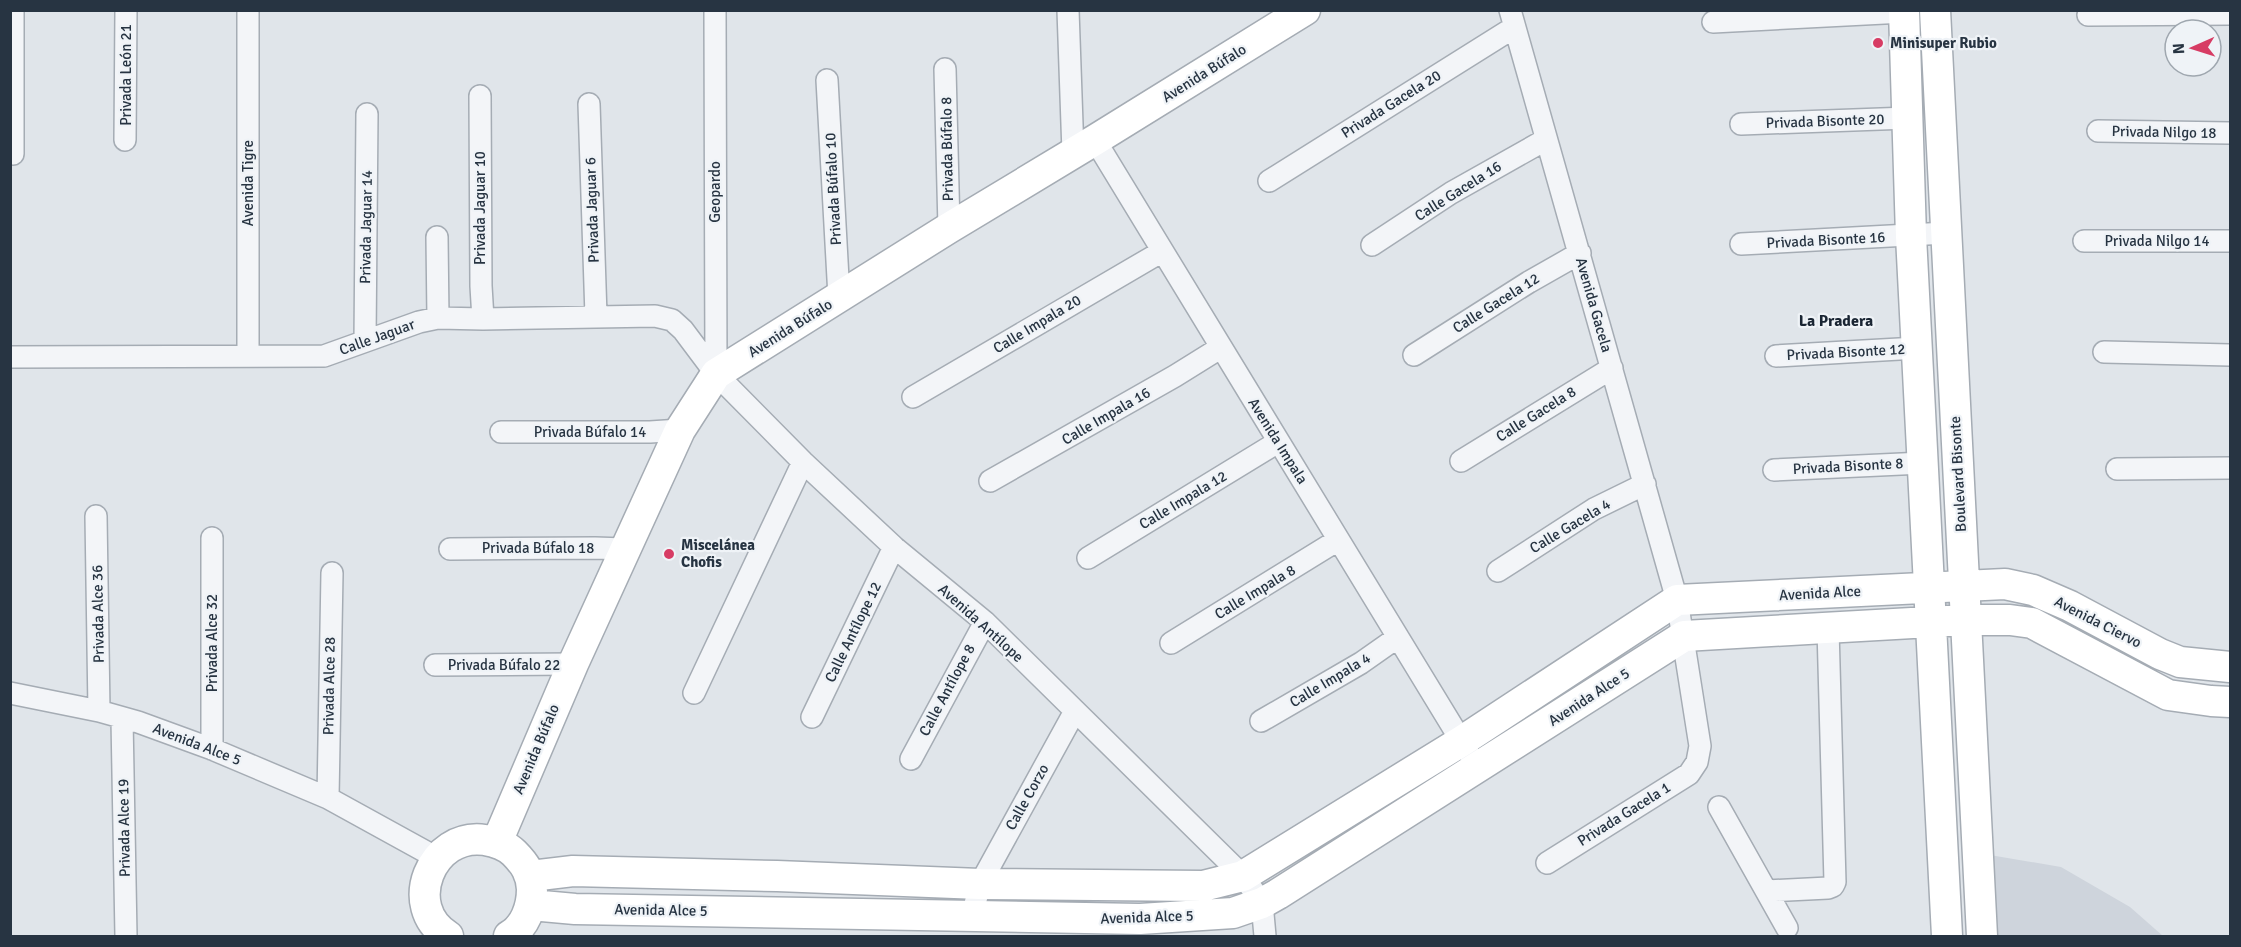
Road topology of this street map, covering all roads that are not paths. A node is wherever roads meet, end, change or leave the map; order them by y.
1 (13, 10) edge
2 (126, 10) edge
3 (248, 10) edge
4 (715, 10) edge
5 (1305, 10) edge
6 (1935, 10) edge
7 (1904, 11) edge
8 (1073, 14) edge
9 (2230, 14) edge
10 (2088, 15) dead end
11 (1511, 19) edge
12 (1713, 22) dead end
13 (945, 69) dead end
14 (827, 80) dead end
15 (480, 96) dead end
16 (589, 104) dead end
17 (368, 114) dead end
18 (1908, 118) junction
19 (1741, 124) dead end
20 (2098, 130) dead end
21 (2230, 133) edge
22 (125, 140) dead end
23 (1545, 140) junction
24 (1084, 147) junction
25 (13, 154) dead end
26 (1269, 181) dead end
27 (949, 228) junction
28 (1946, 233) junction
29 (1911, 236) junction
30 (437, 237) dead end
31 (2084, 241) dead end
32 (2230, 242) edge
33 (1741, 244) dead end
34 (1372, 245) dead end
35 (1161, 252) junction
36 (1580, 253) junction
37 (839, 297) junction
38 (596, 316) junction
39 (438, 318) junction
40 (483, 319) junction
41 (365, 341) junction
42 (1220, 348) junction
43 (1917, 348) junction
44 (2104, 352) dead end
45 (248, 355) junction
46 (1414, 355) dead end
47 (2230, 355) edge
48 (1776, 356) dead end
49 (10, 357) edge
50 (1612, 368) junction
51 (716, 374) junction
52 (913, 397) dead end
53 (680, 429) junction
54 (501, 432) dead end
55 (1278, 442) junction
56 (1461, 461) dead end
57 (803, 462) junction
58 (1923, 463) junction
59 (2230, 468) edge
60 (2117, 469) dead end
61 (1774, 470) dead end
62 (990, 481) dead end
63 (1645, 484) junction
64 (96, 516) dead end
65 (212, 538) dead end
66 (1338, 540) junction
67 (894, 547) junction
68 (450, 549) dead end
69 (625, 549) junction
70 (1088, 558) dead end
71 (1498, 571) dead end
72 (332, 573) dead end
73 (1963, 586) junction
74 (1930, 588) junction
75 (1677, 600) junction
76 (1965, 620) junction
77 (984, 622) junction
78 (1932, 622) junction
79 (1828, 629) junction
80 (1684, 636) junction
81 (1398, 637) junction
82 (1171, 643) dead end
83 (573, 664) junction
84 (435, 665) dead end
85 (2230, 667) edge
86 (10, 693) edge
87 (694, 693) dead end
88 (2230, 702) edge
89 (99, 711) junction
90 (1075, 711) junction
91 (812, 717) dead end
92 (122, 718) junction
93 (1261, 721) dead end
94 (1462, 741) junction
95 (212, 749) junction
96 (911, 759) dead end
97 (1698, 762) joint
98 (1477, 769) junction
99 (328, 798) junction
100 (1719, 807) dead end
101 (497, 842) junction
102 (437, 858) junction
103 (1547, 863) dead end
104 (1243, 876) junction
105 (980, 884) junction
106 (531, 891) junction
107 (1767, 891) junction
108 (1979, 892) junction
109 (1945, 896) junction
110 (1262, 903) junction
111 (972, 916) junction
112 (1787, 927) dead end
113 (126, 936) edge
114 (448, 936) edge
115 (509, 936) edge
116 (1265, 936) edge
117 (1947, 936) edge
118 (1982, 936) edge

1 - 25 street
2 - 22 street, Privada León 21
3 - 45 street, Avenida Tigre
4 - 51 street, Geopardo
5 - 24 street, Avenida Búfalo
6 - 28 street, Boulevard Bisonte
7 - 12 street
7 - 18 street
8 - 24 street
9 - 10 street
11 - 23 street, Avenida Gacela
11 - 26 street, Privada Gacela 20
13 - 27 street, Privada Búfalo 8
14 - 37 street, Privada Búfalo 10
15 - 40 street, Privada Jaguar 10
16 - 38 street, Privada Jaguar 6
17 - 41 street, Privada Jaguar 14
18 - 19 street, Privada Bisonte 20
18 - 29 street
20 - 21 street, Privada Nilgo 18
23 - 34 street, Calle Gacela 16
23 - 36 street, Avenida Gacela
24 - 27 street, Avenida Búfalo
24 - 35 street, Avenida Impala
27 - 37 street, Avenida Búfalo
28 - 29 street, Privada Bisonte 16
28 - 73 street, Boulevard Bisonte
29 - 33 street, Privada Bisonte 16
29 - 43 street
30 - 39 street
31 - 32 street, Privada Nilgo 14
35 - 42 street, Avenida Impala
35 - 52 street, Calle Impala 20
36 - 46 street, Calle Gacela 12
36 - 50 street, Avenida Gacela
37 - 51 street, Avenida Búfalo
38 - 40 street, Calle Jaguar
38 - 51 street, Calle Jaguar
39 - 40 street, Calle Jaguar
39 - 41 street, Calle Jaguar
41 - 45 street, Calle Jaguar
42 - 55 street, Avenida Impala
42 - 62 street, Calle Impala 16
43 - 48 street, Privada Bisonte 12
43 - 58 street
44 - 47 street
45 - 49 street, Calle Jaguar
50 - 56 street, Calle Gacela 8
50 - 63 street, Avenida Gacela
51 - 53 street, Avenida Búfalo
51 - 57 street, Avenida Antílope
53 - 54 street, Privada Búfalo 14
53 - 69 street, Avenida Búfalo
55 - 66 street, Avenida Impala
55 - 70 street, Calle Impala 12
57 - 67 street, Avenida Antílope
57 - 87 street
58 - 61 street, Privada Bisonte 8
58 - 74 street
59 - 60 street
63 - 71 street, Calle Gacela 4
63 - 75 street, Avenida Gacela
64 - 89 street, Privada Alce 36
65 - 95 street, Privada Alce 32
66 - 81 street, Avenida Impala
66 - 82 street, Calle Impala 8
67 - 77 street, Avenida Antílope
67 - 91 street, Calle Antílope 12
68 - 69 street, Privada Búfalo 18
69 - 83 street, Avenida Búfalo
72 - 99 street, Privada Alce 28
73 - 74 street, Avenida Alce
73 - 76 street, Boulevard Bisonte
73 - 85 street, Avenida Ciervo
74 - 75 street, Avenida Alce
74 - 78 street
75 - 80 street, Avenida Gacela
75 - 94 street, Avenida Alce 5
76 - 78 street
76 - 88 street, Avenida Ciervo
76 - 108 street, Boulevard Bisonte
77 - 90 street, Avenida Antílope
77 - 96 street, Calle Antílope 8
78 - 79 street
78 - 109 street
79 - 80 street
79 - 107 street
80 - 97 street, Avenida Gacela
80 - 98 street, Avenida Alce 5
81 - 93 street, Calle Impala 4
81 - 94 street, Avenida Impala
83 - 84 street, Privada Búfalo 22
83 - 101 street, Avenida Búfalo
86 - 89 street, Avenida Alce 5
89 - 92 street, Avenida Alce 5
90 - 104 street, Avenida Antílope
90 - 105 street, Calle Corzo
92 - 95 street, Avenida Alce 5
92 - 113 street, Privada Alce 19
94 - 98 street, Avenida Impala
94 - 104 street, Avenida Alce 5
95 - 99 street, Avenida Alce 5
97 - 103 street, Privada Gacela 1
98 - 110 street, Avenida Alce 5
99 - 102 street, Avenida Alce 5
100 - 107 street
101 - 102 street
101 - 106 street
102 - 114 street
104 - 105 street, Avenida Alce 5
104 - 110 street, Avenida Antílope
105 - 106 street, Avenida Alce 5
105 - 111 street, Calle Corzo
106 - 111 street, Avenida Alce 5
106 - 115 street
107 - 112 street
108 - 109 street
108 - 118 street, Boulevard Bisonte
109 - 117 street
110 - 111 street, Avenida Alce 5
110 - 116 street

